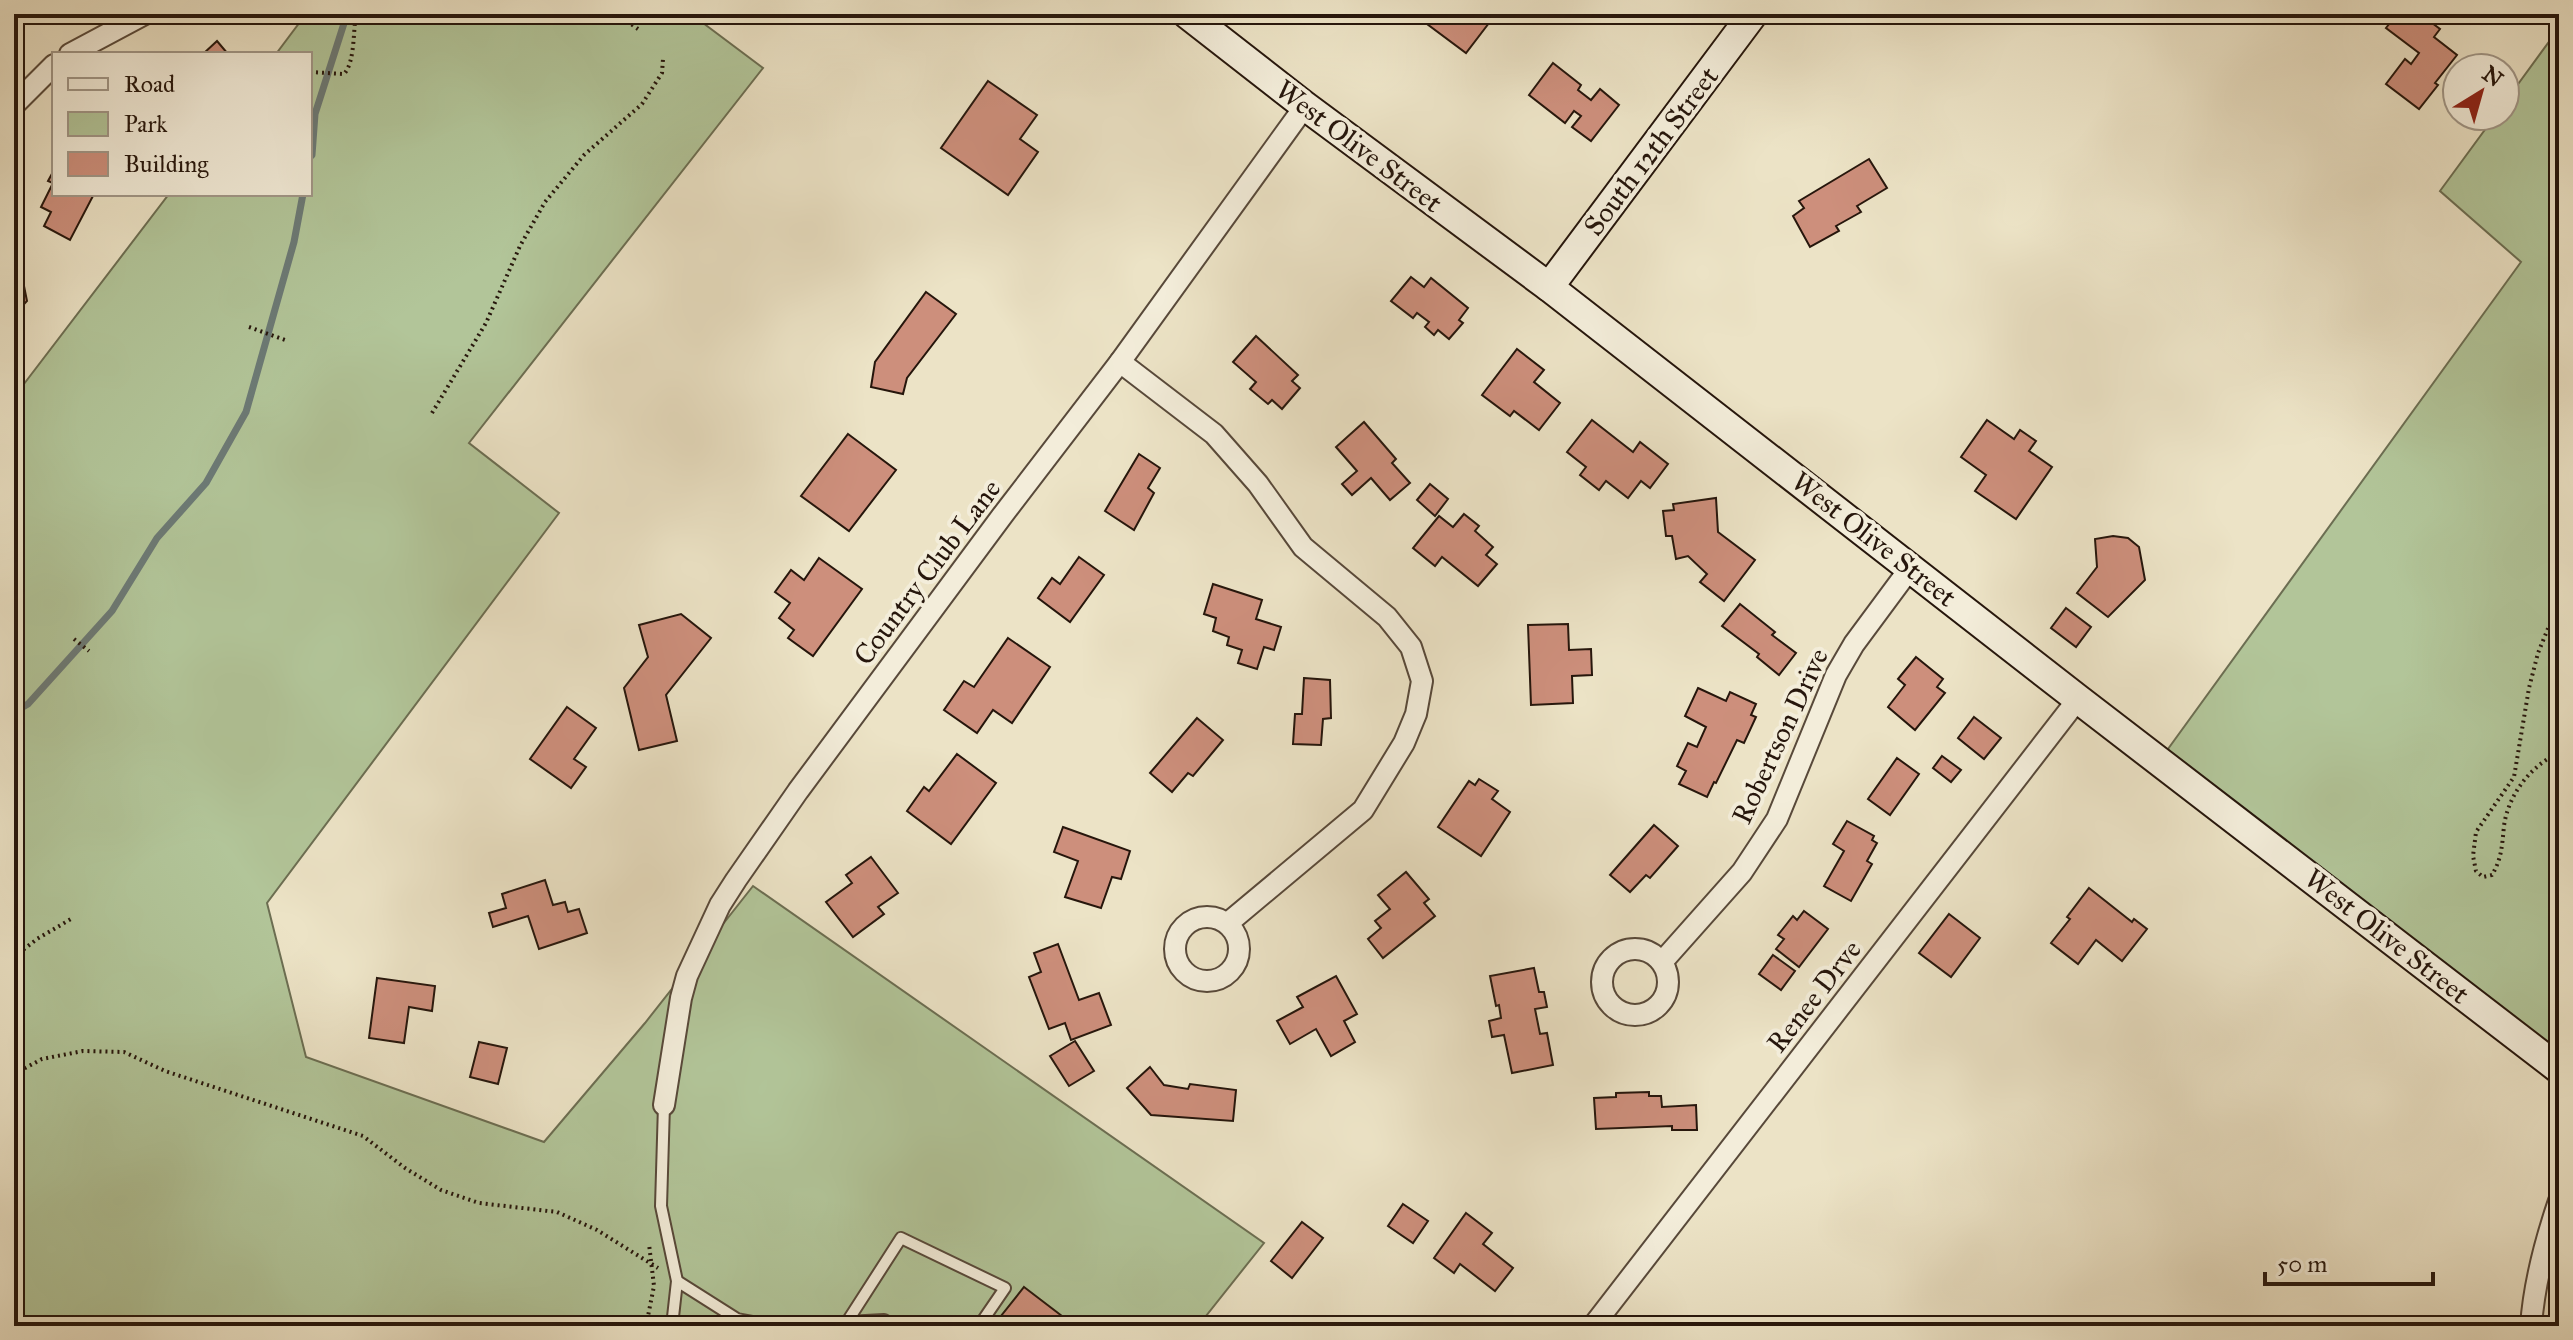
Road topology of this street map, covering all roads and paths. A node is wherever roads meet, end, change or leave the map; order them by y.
1 (145, 14) edge
2 (356, 14) edge
3 (617, 14) edge
4 (1187, 14) edge
5 (1753, 14) edge
6 (638, 29) dead end
7 (74, 52) edge
8 (663, 59) dead end
9 (52, 67) edge
10 (312, 72) edge
11 (14, 105) edge
12 (1305, 106) junction
13 (1549, 287) junction
14 (251, 328) dead end
15 (285, 340) dead end
16 (1120, 362) junction
17 (432, 413) dead end
18 (1911, 567) junction
19 (2559, 614) edge
20 (74, 639) dead end
21 (89, 651) dead end
22 (2078, 699) junction
23 (2559, 753) edge
24 (71, 919) dead end
25 (1228, 923) dead end
26 (14, 957) edge
27 (1662, 962) dead end
28 (2559, 1069) edge
29 (14, 1074) edge
30 (664, 1105) joint
31 (2559, 1201) edge
32 (649, 1244) dead end
33 (652, 1264) junction
34 (677, 1281) junction
35 (646, 1326) edge
36 (672, 1326) edge
37 (773, 1326) edge
38 (895, 1326) edge
39 (979, 1326) edge
40 (1593, 1326) edge
41 (2531, 1326) edge

1 - 7 street
2 - 10 path
3 - 6 path
4 - 12 street, West Olive Street
5 - 13 street, South 12th Street
8 - 17 path
9 - 11 street
12 - 13 street, West Olive Street
12 - 16 street, Country Club Lane
13 - 18 street, West Olive Street
14 - 15 path
16 - 25 street
16 - 30 street, Country Club Lane
18 - 22 street, West Olive Street
18 - 27 street, Robertson Drive
19 - 23 path
20 - 21 path
22 - 28 street, West Olive Street
22 - 40 street, Renee Drve
24 - 26 path
29 - 33 path
30 - 34 lane
31 - 41 street
32 - 33 path
33 - 34 path
33 - 35 path
34 - 36 lane
34 - 37 lane
38 - 39 lane

